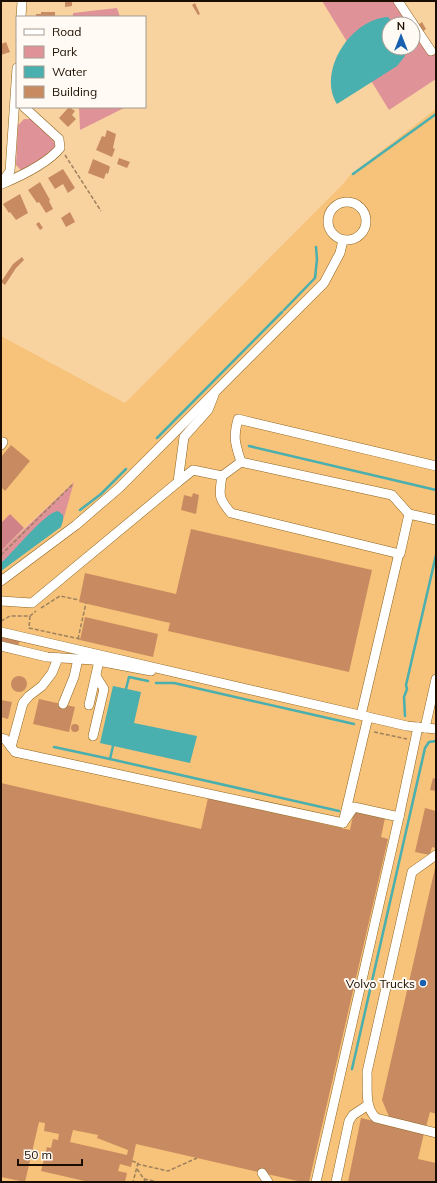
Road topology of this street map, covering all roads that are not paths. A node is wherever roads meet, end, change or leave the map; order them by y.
1 (22, 1) edge
2 (398, 1) edge
3 (21, 16) edge
4 (408, 16) edge
5 (421, 37) edge
6 (430, 51) dead end
7 (16, 100) edge
8 (25, 108) edge
9 (1, 184) edge
10 (343, 240) junction
11 (214, 392) junction
12 (241, 462) junction
13 (436, 466) edge
14 (222, 476) junction
15 (178, 482) junction
16 (408, 514) junction
17 (436, 520) edge
18 (399, 553) junction
19 (1, 581) edge
20 (1, 601) edge
21 (1, 632) edge
22 (1, 646) edge
23 (58, 658) junction
24 (78, 659) junction
25 (99, 661) junction
26 (174, 671) junction
27 (96, 676) junction
28 (436, 679) edge
29 (63, 704) dead end
30 (89, 706) dead end
31 (364, 716) junction
32 (421, 727) junction
33 (436, 729) edge
34 (93, 736) dead end
35 (1, 738) edge
36 (11, 747) junction
37 (399, 817) junction
38 (343, 823) junction
39 (436, 855) edge
40 (368, 1105) junction
41 (436, 1133) edge
42 (262, 1173) dead end
43 (268, 1182) edge
44 (316, 1182) edge
45 (336, 1182) edge

1 - 3 street
2 - 4 street
5 - 6 street
7 - 9 street
8 - 9 street
10 - 10 street
10 - 11 street
11 - 15 street
11 - 19 street
12 - 13 street
12 - 14 street
12 - 16 street
14 - 15 street
14 - 18 street
15 - 20 street
16 - 17 street
16 - 18 street
18 - 31 street
21 - 26 street
22 - 23 street
23 - 24 street
23 - 36 street
24 - 25 street
24 - 29 street
25 - 26 street
25 - 27 street
26 - 31 street
27 - 30 street
27 - 34 street
28 - 32 street
31 - 32 street
31 - 38 street
32 - 33 street
32 - 37 street
35 - 36 street
36 - 38 street
37 - 38 street
37 - 44 street
39 - 40 street
40 - 41 street
40 - 45 street
42 - 43 street

